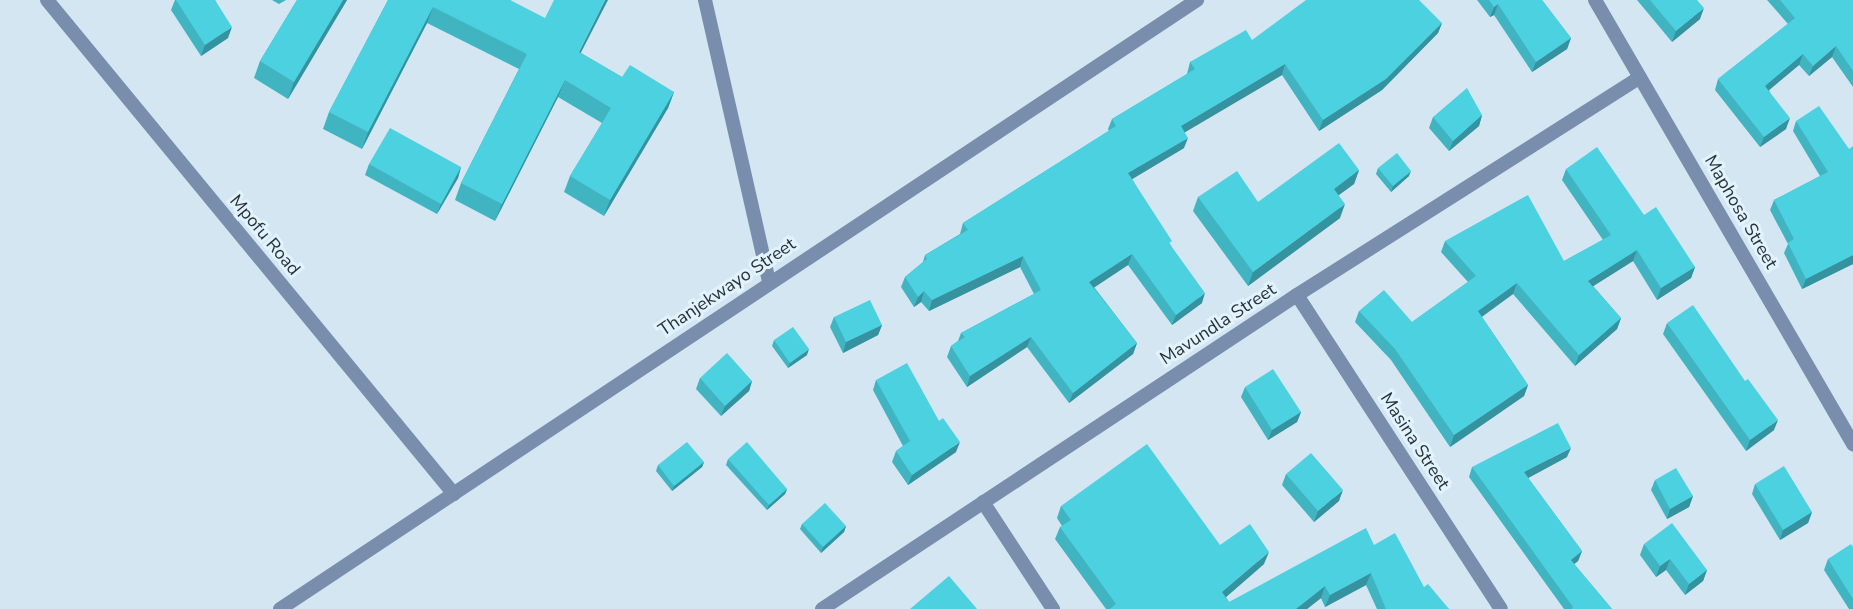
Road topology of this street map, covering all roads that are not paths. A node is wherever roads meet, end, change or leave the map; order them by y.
1 (47, 0) edge
2 (705, 0) edge
3 (1197, 0) edge
4 (1595, 0) edge
5 (1640, 77) junction
6 (769, 282) junction
7 (1297, 295) junction
8 (1853, 444) edge
9 (454, 494) junction
10 (983, 502) junction
11 (280, 609) edge
12 (822, 609) edge
13 (1053, 609) edge
14 (1501, 609) edge

1 - 9 street, Mpofu Road
2 - 6 street
3 - 6 street, Thanjekwayo Street
4 - 5 street, Maphosa Street
5 - 7 street, Mavundla Street
5 - 8 street, Maphosa Street
6 - 9 street, Thanjekwayo Street
7 - 10 street, Mavundla Street
7 - 14 street, Masina Street
9 - 11 street, Thanjekwayo Street
10 - 12 street, Mavundla Street
10 - 13 street

